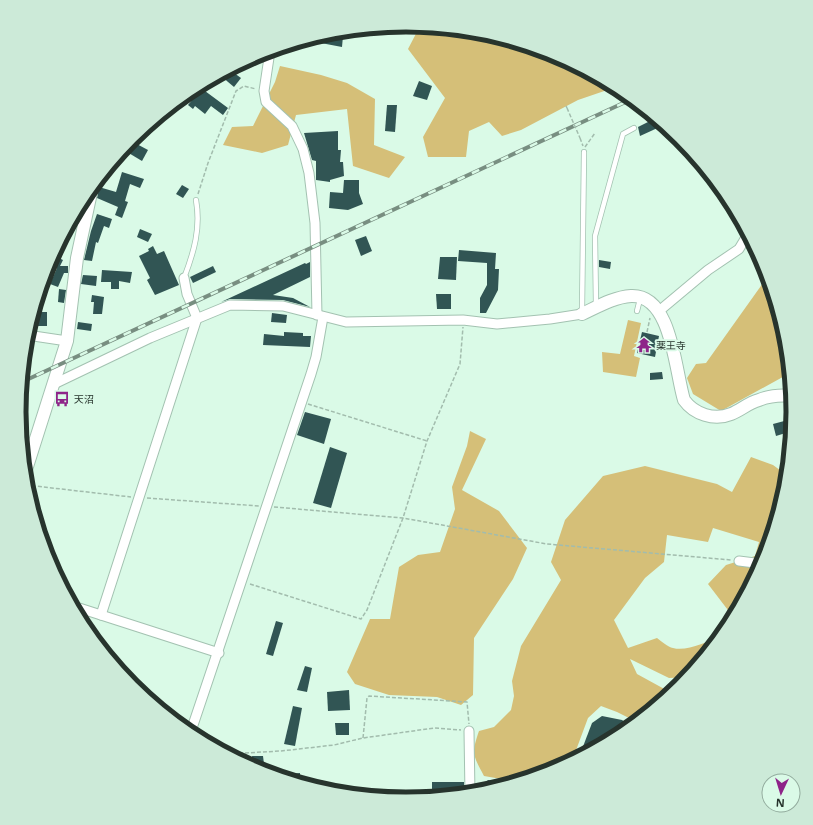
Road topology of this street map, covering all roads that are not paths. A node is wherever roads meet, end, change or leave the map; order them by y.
1 (269, 58) edge
2 (634, 128) dead end
3 (584, 149) road end
4 (196, 200) road end
5 (89, 203) edge
6 (746, 240) edge
7 (184, 278) joint
8 (641, 298) junction
9 (596, 307) junction
10 (637, 311) dead end
11 (655, 312) junction
12 (582, 314) junction
13 (320, 316) junction
14 (197, 318) junction
15 (34, 336) edge
16 (67, 341) junction
17 (54, 384) junction
18 (786, 397) edge
19 (29, 461) edge
20 (739, 561) road end
21 (756, 563) edge
22 (80, 608) edge
23 (101, 615) junction
24 (219, 652) junction
25 (192, 727) edge
26 (469, 731) road end
27 (470, 788) edge

1 - 13 street
2 - 9 lane
3 - 12 lane
4 - 7 lane
5 - 16 street
6 - 11 street
7 - 14 street
8 - 9 street
8 - 10 lane
8 - 11 street
9 - 12 street
11 - 18 street
12 - 13 street
13 - 14 street
13 - 24 street
14 - 17 street
14 - 23 street
15 - 16 street
16 - 17 street
17 - 19 street
20 - 21 street
22 - 23 street
23 - 24 street
24 - 25 street
26 - 27 street

